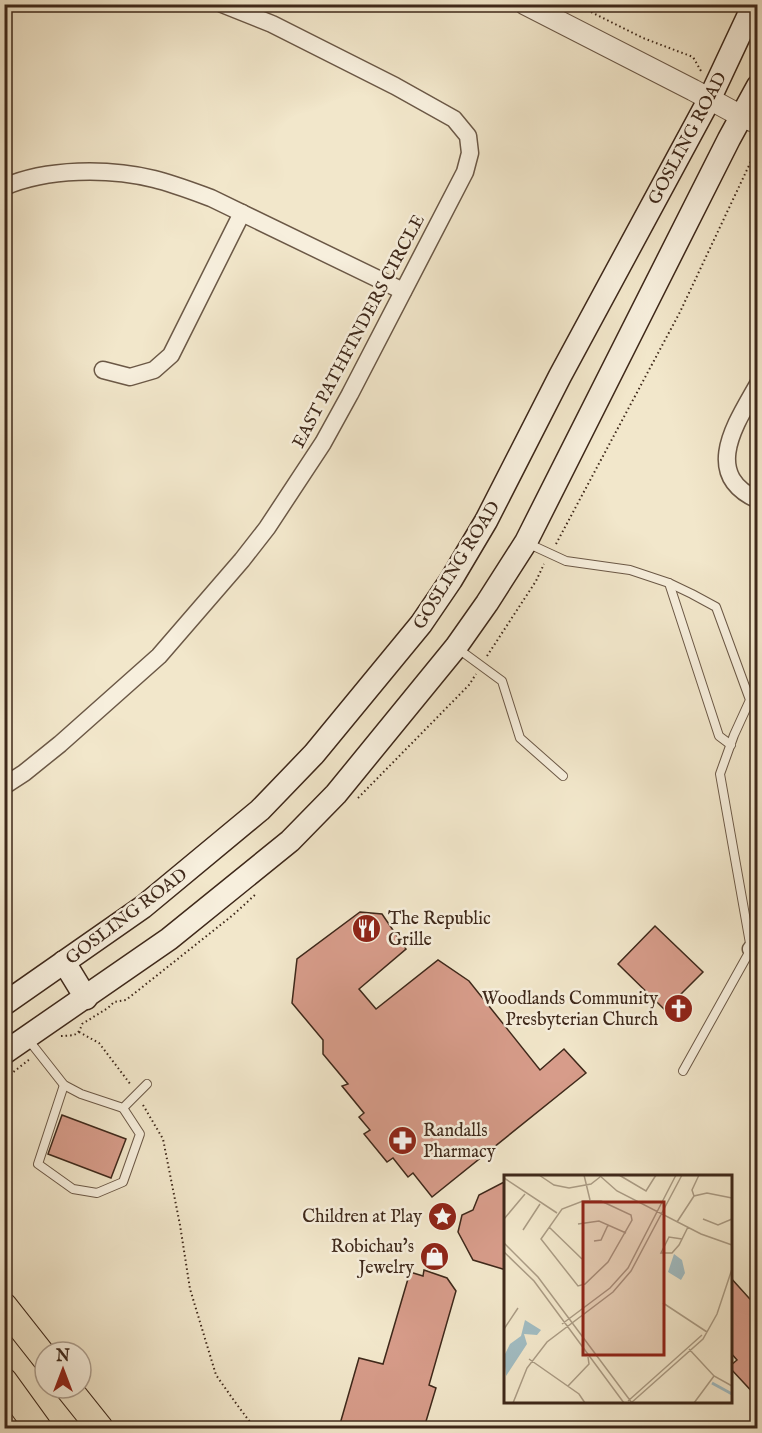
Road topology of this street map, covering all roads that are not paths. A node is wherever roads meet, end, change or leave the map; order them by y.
1 (222, 4) edge
2 (525, 4) edge
3 (754, 4) edge
4 (758, 86) edge
5 (709, 100) junction
6 (749, 120) edge
7 (4, 187) edge
8 (242, 213) junction
9 (403, 291) junction
10 (103, 370) dead end
11 (758, 384) edge
12 (758, 500) edge
13 (526, 542) junction
14 (669, 583) junction
15 (456, 647) junction
16 (731, 745) junction
17 (563, 776) dead end
18 (4, 786) edge
19 (755, 948) edge
20 (64, 962) junction
21 (86, 998) junction
22 (4, 1004) edge
23 (27, 1038) junction
24 (4, 1053) edge
25 (683, 1071) dead end
26 (147, 1084) dead end
27 (64, 1085) junction
28 (123, 1108) junction
29 (4, 1306) edge
30 (33, 1343) edge
31 (4, 1382) edge
32 (78, 1400) edge
33 (39, 1428) edge
34 (100, 1428) edge

1 - 9 street, EAST PATHFINDERS CIRCLE
2 - 5 street
3 - 5 main road, GOSLING ROAD
4 - 6 main road, GOSLING ROAD
5 - 6 street
5 - 20 main road, GOSLING ROAD
6 - 13 main road, GOSLING ROAD
7 - 8 street
8 - 9 street
8 - 10 street
9 - 18 street, EAST PATHFINDERS CIRCLE
11 - 12 street
13 - 14 lane
13 - 15 main road, GOSLING ROAD
14 - 16 lane
14 - 16 lane
15 - 17 lane
15 - 21 main road, GOSLING ROAD
16 - 19 lane
19 - 25 lane
20 - 21 main road
20 - 22 main road, GOSLING ROAD
21 - 23 main road, GOSLING ROAD
23 - 24 main road, GOSLING ROAD
23 - 27 lane
26 - 28 lane
27 - 28 lane
27 - 28 lane
29 - 30 main road
31 - 33 main road
32 - 34 main road

